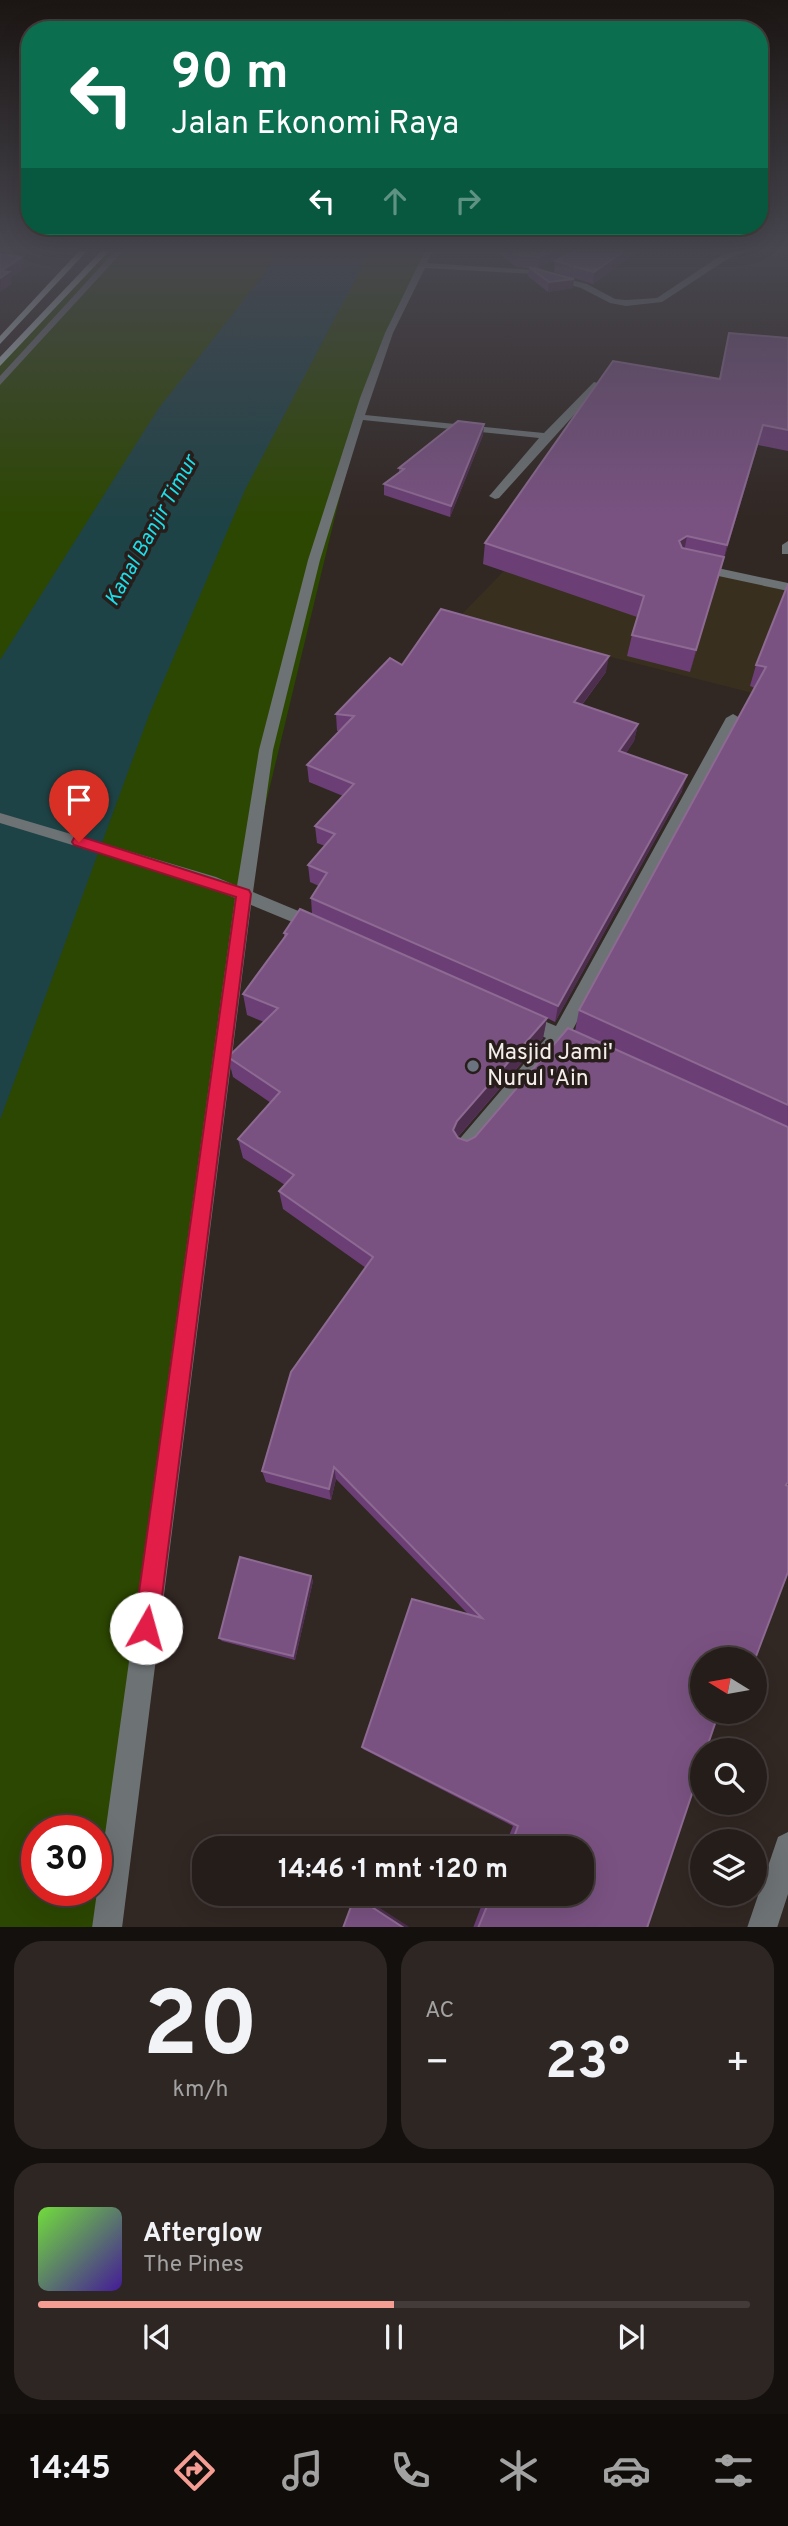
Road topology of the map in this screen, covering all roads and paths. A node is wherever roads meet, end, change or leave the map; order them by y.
1 (21, 341) edge
2 (37, 341) edge
3 (386, 341) edge
4 (0, 363) edge
5 (0, 382) edge
6 (597, 384) edge
7 (359, 416) junction
8 (547, 436) junction
9 (495, 496) dead end
10 (682, 564) edge
11 (788, 587) edge
12 (733, 718) dead end
13 (0, 818) edge
14 (244, 894) junction
15 (332, 933) edge
16 (510, 1013) edge
17 (560, 1035) junction
18 (598, 1053) edge
19 (464, 1148) edge
20 (788, 1847) edge
21 (107, 1927) edge
22 (762, 1927) edge

1 - 4 main road
2 - 5 street
3 - 7 street
6 - 8 street
7 - 8 street
7 - 14 street
8 - 9 street
10 - 11 street
12 - 17 street
13 - 14 street
14 - 15 street
14 - 21 street
16 - 17 street
17 - 18 street
17 - 19 street
20 - 22 street

